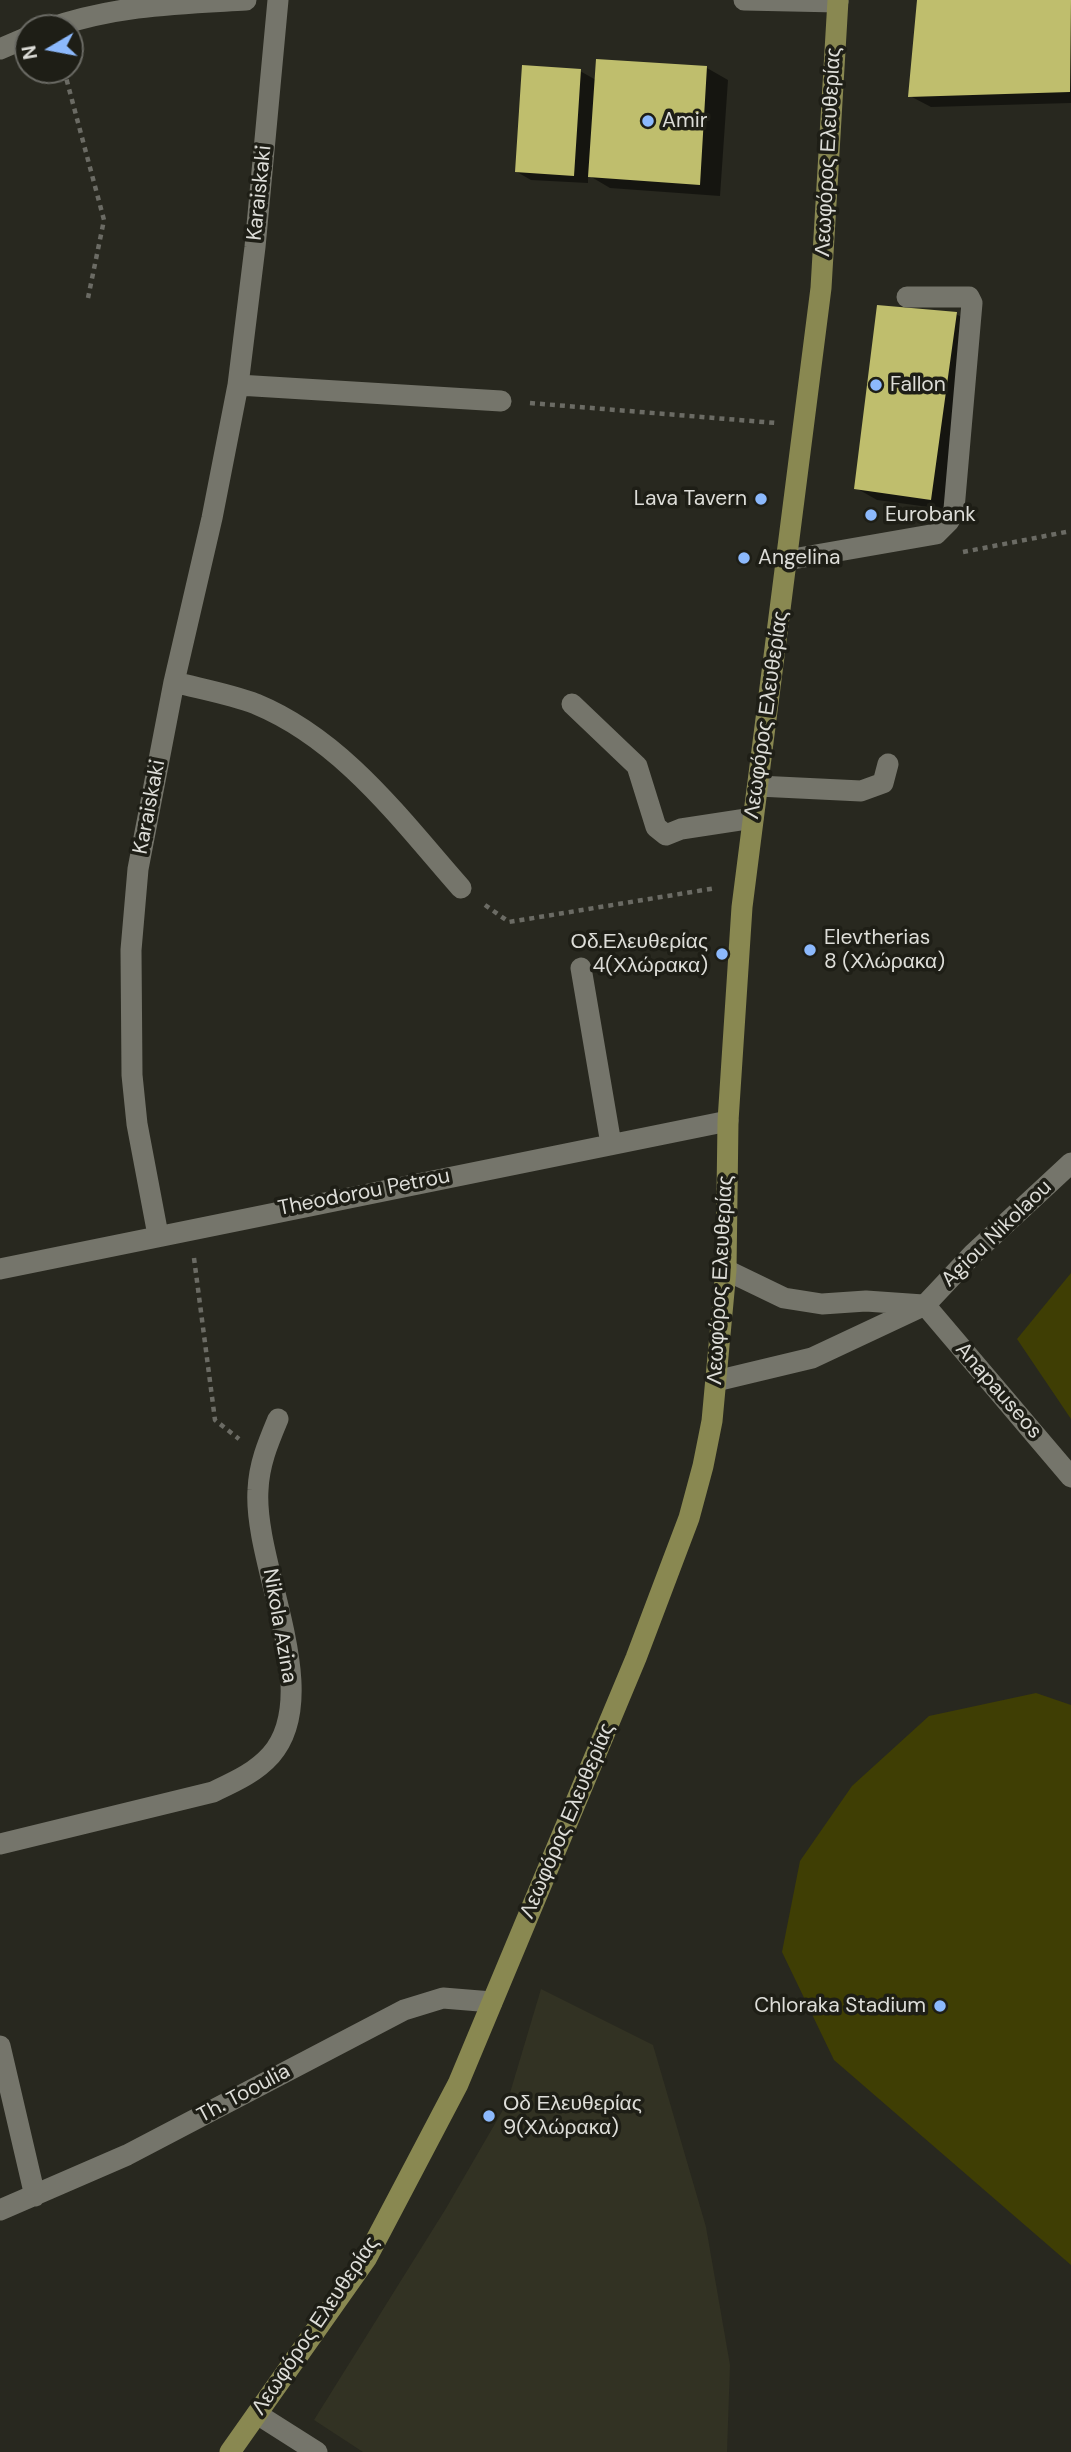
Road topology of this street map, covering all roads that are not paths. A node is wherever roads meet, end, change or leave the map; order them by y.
1 (246, 0) edge
2 (278, 0) edge
3 (744, 0) edge
4 (838, 1) edge
5 (84, 16) edge
6 (907, 297) dead end
7 (238, 385) junction
8 (501, 401) road end
9 (787, 560) junction
10 (174, 682) junction
11 (572, 704) dead end
12 (888, 764) dead end
13 (758, 786) junction
14 (753, 818) junction
15 (461, 888) road end
16 (580, 968) dead end
17 (728, 1121) junction
18 (611, 1144) junction
19 (1071, 1163) edge
20 (158, 1235) junction
21 (0, 1269) edge
22 (726, 1270) junction
23 (925, 1305) junction
24 (716, 1381) junction
25 (278, 1419) dead end
26 (1071, 1477) edge
27 (0, 1844) edge
28 (492, 2002) junction
29 (0, 2046) edge
30 (35, 2196) junction
31 (0, 2210) edge
32 (257, 2414) junction
33 (230, 2452) edge
34 (317, 2452) edge

1 - 5 street
2 - 7 street, Karaiskaki
3 - 4 street
4 - 9 main road, Λεωφόρος Ελευθερίας
6 - 9 street
7 - 8 street
7 - 10 street, Karaiskaki
9 - 13 main road, Λεωφόρος Ελευθερίας
10 - 15 street
10 - 20 street, Karaiskaki
11 - 14 street
12 - 13 street
13 - 14 main road, Λεωφόρος Ελευθερίας
14 - 17 main road, Λεωφόρος Ελευθερίας
16 - 18 street
17 - 18 street, Theodorou Petrou
17 - 22 main road, Λεωφόρος Ελευθερίας
18 - 20 street, Theodorou Petrou
19 - 23 street, Agiou Nikolaou
20 - 21 street, Theodorou Petrou
22 - 23 street, Agiou Nikolaou
22 - 24 main road, Λεωφόρος Ελευθερίας
23 - 24 street, Agiou Nikolaou
23 - 26 street, Anapauseos
24 - 28 main road, Λεωφόρος Ελευθερίας
25 - 27 street, Nikola Azina
28 - 30 street, Th. Tooulia
28 - 32 main road, Λεωφόρος Ελευθερίας
29 - 30 street
30 - 31 street, Th. Tooulia
32 - 33 main road, Λεωφόρος Ελευθερίας
32 - 34 street

